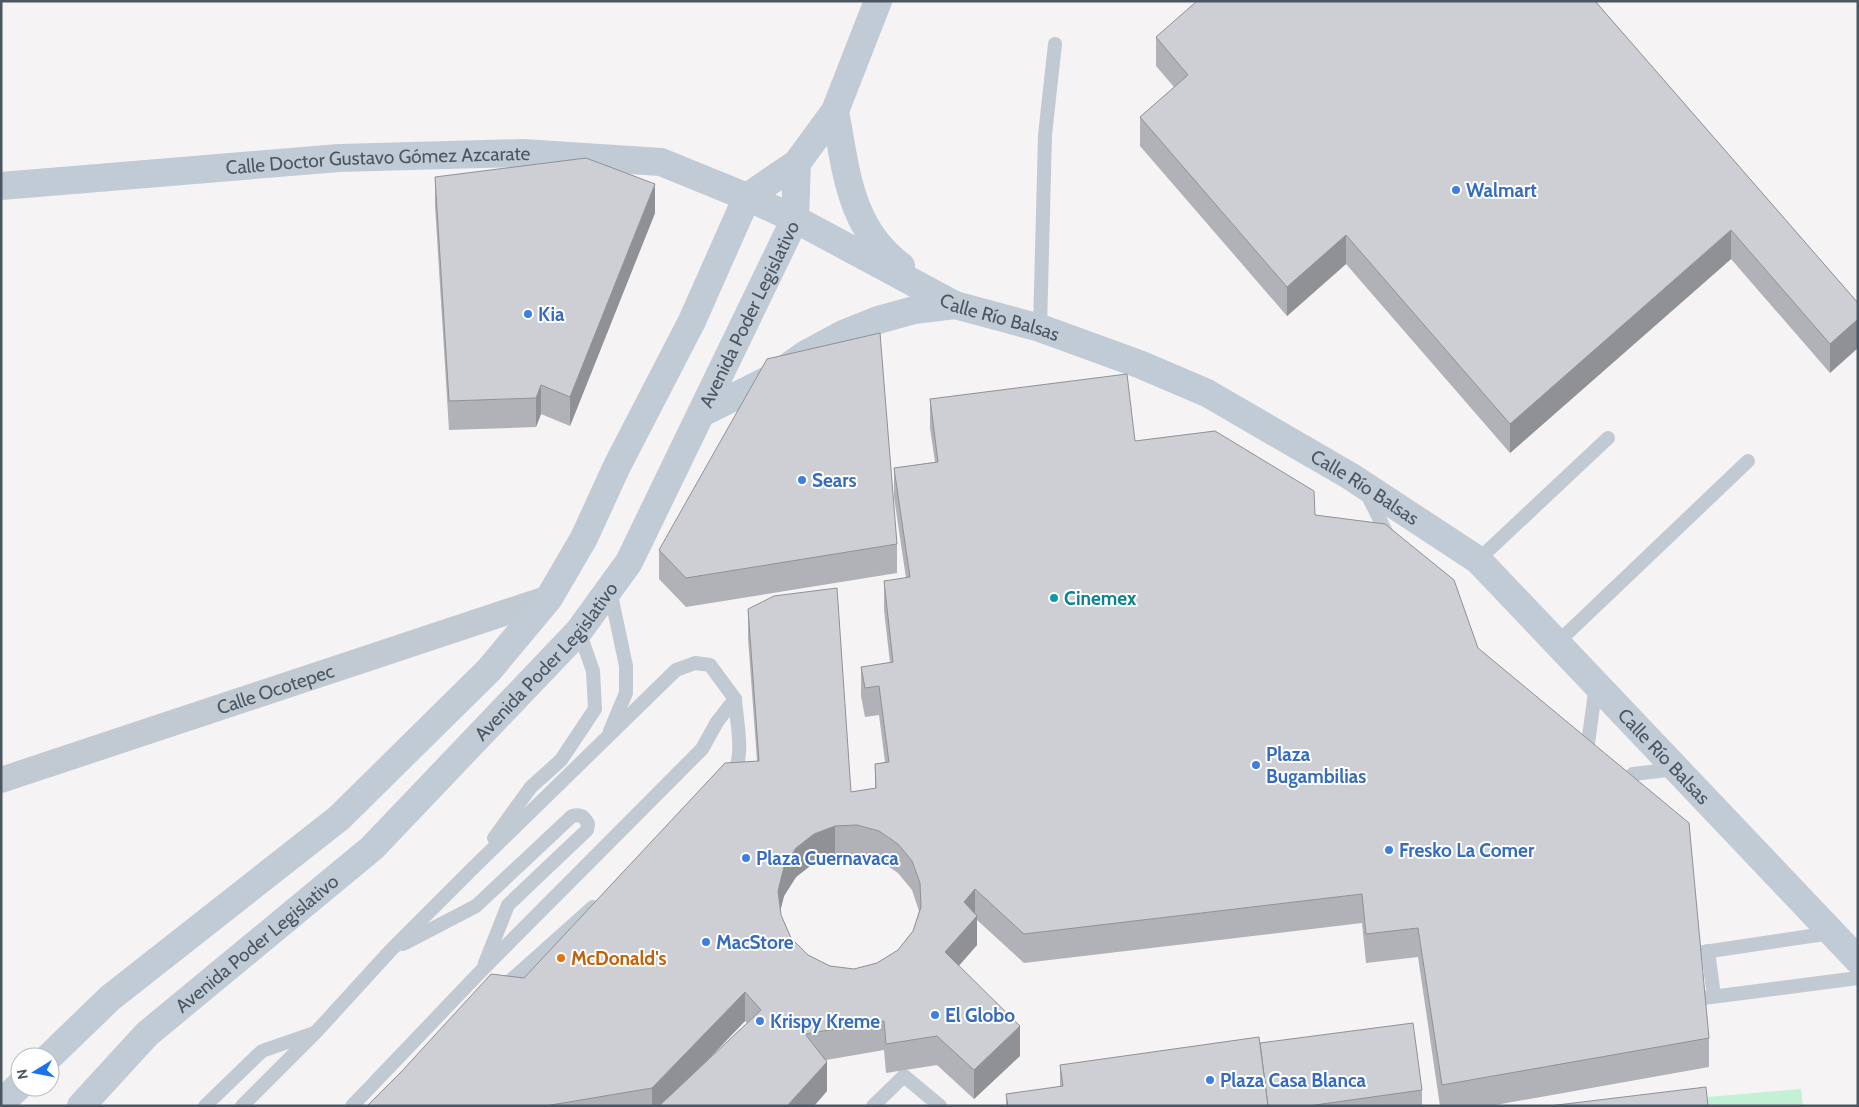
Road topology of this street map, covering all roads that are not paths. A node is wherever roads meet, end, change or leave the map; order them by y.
1 (878, 1) edge
2 (1055, 44) dead end
3 (835, 111) junction
4 (797, 163) junction
5 (1, 186) edge
6 (747, 197) junction
7 (795, 219) junction
8 (955, 305) junction
9 (1040, 328) junction
10 (702, 413) junction
11 (1608, 438) dead end
12 (1748, 461) dead end
13 (1362, 482) junction
14 (1395, 552) edge
15 (1478, 560) junction
16 (610, 590) junction
17 (548, 598) junction
18 (579, 631) junction
19 (1557, 643) junction
20 (1596, 684) junction
21 (735, 699) junction
22 (608, 736) junction
23 (1676, 769) junction
24 (1584, 772) edge
25 (1, 780) edge
26 (722, 791) edge
27 (1609, 795) edge
28 (339, 818) junction
29 (372, 848) junction
30 (472, 869) junction
31 (605, 896) edge
32 (1831, 933) junction
33 (392, 950) junction
34 (1708, 952) junction
35 (1669, 957) edge
36 (1858, 960) edge
37 (483, 969) junction
38 (1858, 978) edge
39 (1714, 996) junction
40 (454, 1000) junction
41 (1674, 1002) edge
42 (318, 1031) junction
43 (59, 1047) edge
44 (10, 1094) edge
45 (1, 1103) edge
46 (81, 1106) edge
47 (205, 1106) edge
48 (242, 1106) edge
49 (352, 1106) edge
50 (874, 1106) edge
51 (940, 1106) edge

1 - 3 street
2 - 9 lane
3 - 4 street
3 - 8 street
4 - 6 street
4 - 7 street, Avenida Poder Legislativo
5 - 6 street, Calle Doctor Gustavo Gómez Azcarate
6 - 7 street, Calle Río Balsas
6 - 17 street, Avenida Poder Legislativo
7 - 8 street, Calle Río Balsas
7 - 10 street, Avenida Poder Legislativo
8 - 9 street, Calle Río Balsas
8 - 10 street
9 - 13 street, Calle Río Balsas
10 - 16 street, Avenida Poder Legislativo
11 - 15 lane
12 - 19 lane
13 - 14 lane
13 - 15 street, Calle Río Balsas
15 - 19 street, Calle Río Balsas
16 - 18 street, Avenida Poder Legislativo
16 - 22 lane
17 - 25 street, Calle Ocotepec
17 - 28 street, Avenida Poder Legislativo
18 - 29 street, Avenida Poder Legislativo
18 - 30 lane
19 - 20 street, Calle Río Balsas
20 - 23 street, Calle Río Balsas
20 - 24 lane
21 - 22 lane
21 - 26 lane
21 - 37 lane
22 - 30 lane
23 - 27 lane
23 - 32 street, Calle Río Balsas
28 - 29 street
28 - 43 street, Avenida Poder Legislativo
29 - 46 street, Avenida Poder Legislativo
30 - 33 lane
31 - 40 lane
32 - 34 lane
32 - 36 street, Calle Río Balsas
33 - 37 lane
33 - 42 lane
34 - 35 lane
34 - 39 lane
37 - 40 lane
38 - 39 lane
39 - 41 lane
40 - 49 lane
42 - 47 lane
42 - 48 lane
44 - 45 street
50 - 51 lane

